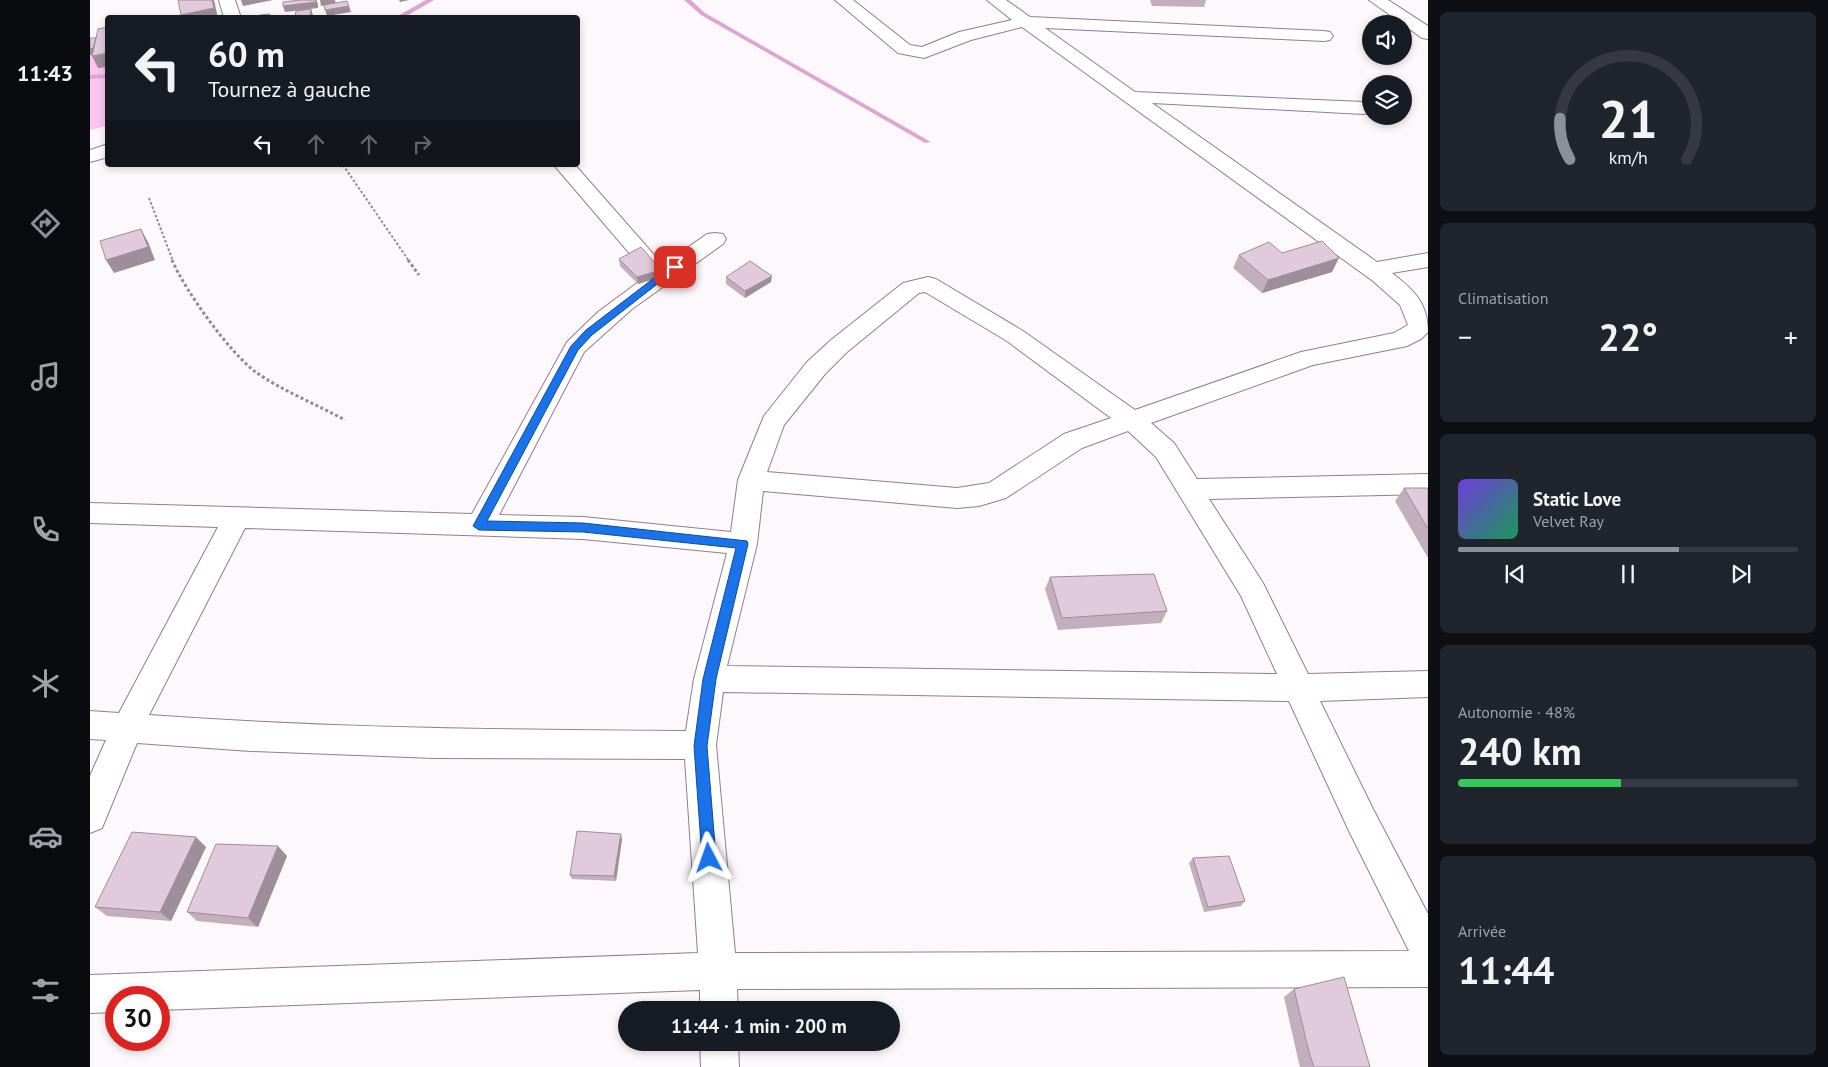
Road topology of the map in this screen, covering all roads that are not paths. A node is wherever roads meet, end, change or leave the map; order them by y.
1 (227, 0) edge
2 (843, 0) edge
3 (995, 0) edge
4 (1376, 0) edge
5 (232, 15) edge
6 (1024, 22) junction
7 (1428, 34) edge
8 (1324, 36) dead end
9 (1132, 97) junction
10 (1362, 108) edge
11 (105, 151) edge
12 (90, 156) edge
13 (566, 167) edge
14 (715, 239) dead end
15 (1428, 260) edge
16 (1373, 270) junction
17 (661, 277) junction
18 (1424, 327) edge
19 (1133, 421) junction
20 (751, 480) junction
21 (1428, 484) edge
22 (1190, 489) junction
23 (90, 514) edge
24 (237, 518) junction
25 (479, 526) junction
26 (743, 544) junction
27 (709, 679) junction
28 (1428, 684) edge
29 (1299, 688) junction
30 (90, 725) edge
31 (128, 727) junction
32 (700, 746) junction
33 (90, 817) edge
34 (1428, 951) edge
35 (1428, 968) edge
36 (718, 971) junction
37 (90, 994) edge
38 (719, 1001) edge
39 (719, 1051) edge
40 (720, 1067) edge

1 - 5 street
2 - 6 street
3 - 6 street
4 - 7 street
6 - 8 street
6 - 9 street
9 - 10 street
9 - 16 street
11 - 12 street
13 - 17 street
14 - 17 street
15 - 16 street
16 - 18 street
17 - 25 street
18 - 19 street
19 - 20 street
19 - 20 street
19 - 22 street
20 - 26 street
21 - 22 street
22 - 29 street
23 - 24 street
24 - 25 street
24 - 31 street
25 - 26 street
26 - 27 street
27 - 29 street
27 - 32 street
28 - 29 street
29 - 34 street
30 - 31 street
31 - 32 street
31 - 33 street
32 - 36 street
35 - 36 street
36 - 37 street
36 - 38 street
39 - 40 street

